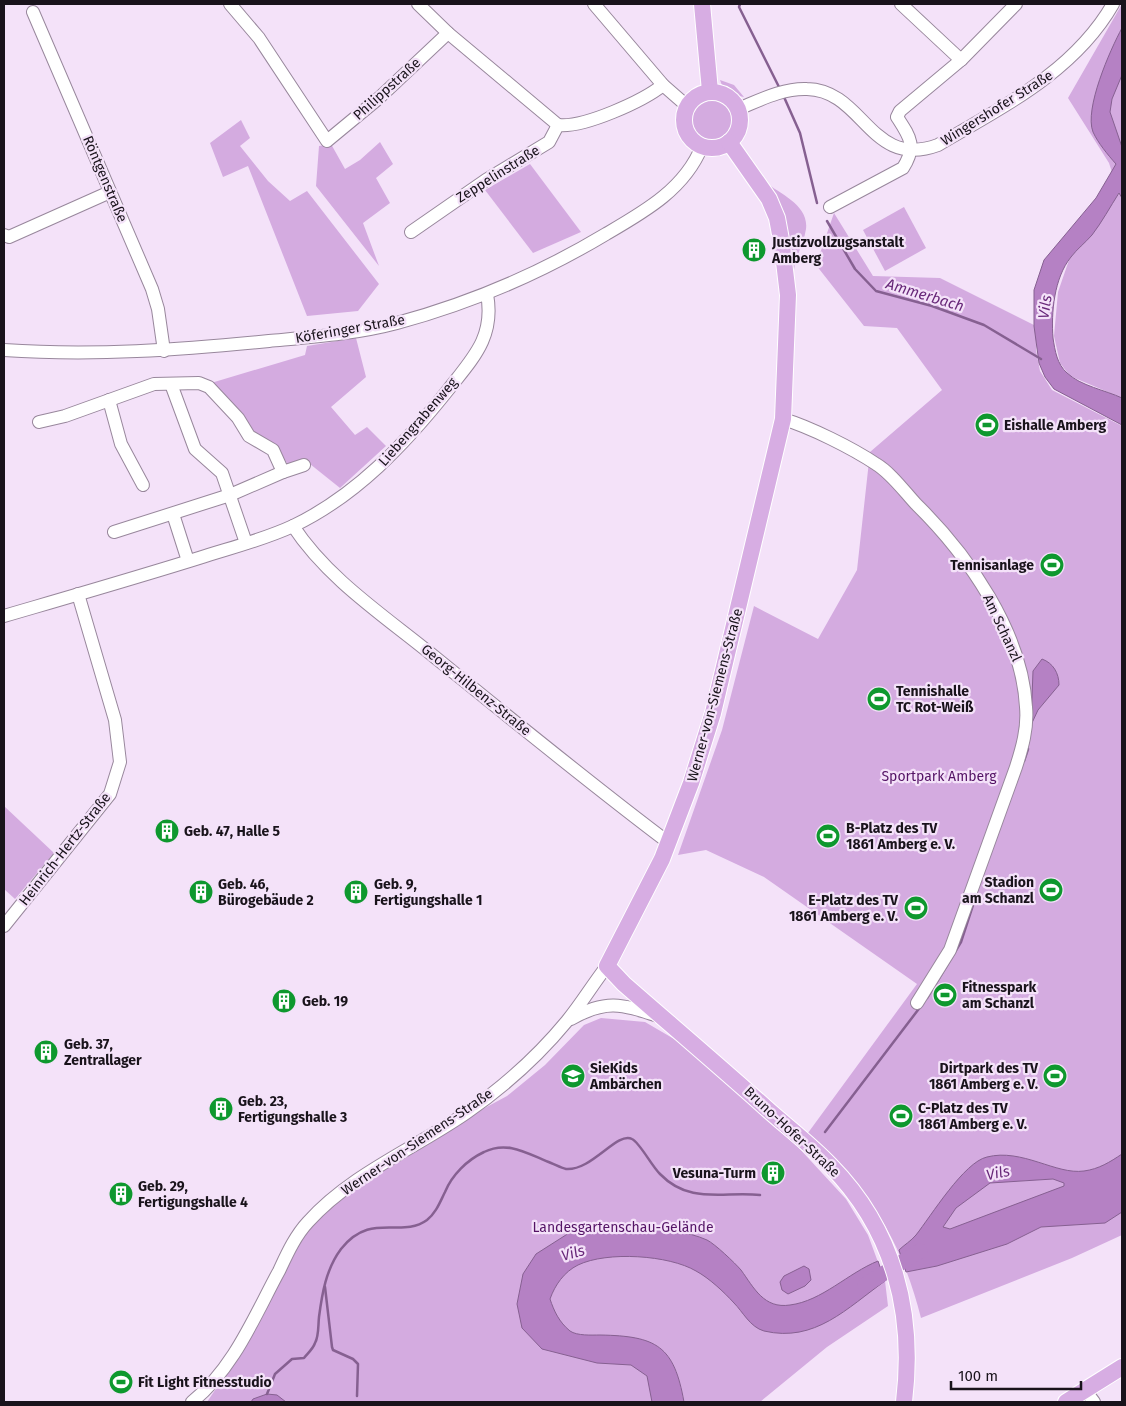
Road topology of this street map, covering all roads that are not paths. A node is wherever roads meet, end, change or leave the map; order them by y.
1 (230, 4) edge
2 (418, 4) edge
3 (594, 4) edge
4 (702, 4) edge
5 (1113, 4) edge
6 (1012, 5) edge
7 (903, 9) edge
8 (33, 12) dead end
9 (448, 33) junction
10 (962, 60) junction
11 (663, 84) junction
12 (710, 91) junction
13 (687, 106) junction
14 (738, 109) junction
15 (558, 125) junction
16 (729, 142) junction
17 (702, 146) junction
18 (911, 151) junction
19 (110, 192) junction
20 (830, 207) dead end
21 (411, 232) dead end
22 (4, 235) edge
23 (487, 294) junction
24 (4, 350) edge
25 (164, 351) junction
26 (172, 384) junction
27 (109, 400) junction
28 (783, 419) junction
29 (39, 422) dead end
30 (304, 465) dead end
31 (283, 472) junction
32 (143, 485) dead end
33 (230, 495) junction
34 (173, 514) junction
35 (292, 526) junction
36 (114, 532) dead end
37 (246, 543) junction
38 (188, 561) junction
39 (78, 594) junction
40 (4, 616) edge
41 (669, 843) junction
42 (4, 926) edge
43 (607, 966) junction
44 (916, 1003) dead end
45 (664, 1017) junction
46 (566, 1022) junction
47 (1122, 1367) edge
48 (1090, 1396) edge
49 (192, 1402) edge
50 (904, 1402) edge
51 (1066, 1402) edge

1 - 9 street, Philippstraße
2 - 9 street
3 - 11 street
4 - 12 main road
5 - 18 street, Wingershofer Straße
6 - 10 street
7 - 10 street
8 - 19 street, Röntgenstraße
9 - 15 street
10 - 18 street
11 - 13 street
11 - 15 street
12 - 13 main road
12 - 14 main road
13 - 17 main road
14 - 16 main road
14 - 18 street, Wingershofer Straße
15 - 21 street, Zeppelinstraße
16 - 17 main road
16 - 28 main road, Werner-von-Siemens-Straße
17 - 23 street, Köferinger Straße
18 - 20 street
19 - 22 street
19 - 25 street, Röntgenstraße
23 - 25 street, Köferinger Straße
23 - 35 street, Liebengrabenweg
24 - 25 street, Köferinger Straße
26 - 27 street
26 - 31 street
26 - 33 street
27 - 29 street
27 - 32 street
28 - 41 main road, Werner-von-Siemens-Straße
28 - 44 street, Am Schanzl
30 - 31 street
31 - 33 street
33 - 34 street
33 - 37 street
34 - 36 street
34 - 38 street
35 - 37 street, Liebengrabenweg
35 - 41 street, Georg-Hilbenz-Straße
37 - 38 street, Liebengrabenweg
38 - 39 street, Liebengrabenweg
39 - 40 street, Liebengrabenweg
39 - 42 street, Heinrich-Hertz-Straße
41 - 43 main road, Werner-von-Siemens-Straße
43 - 45 main road, Bruno-Hofer-Straße
43 - 46 street, Werner-von-Siemens-Straße
45 - 46 street
45 - 50 main road, Bruno-Hofer-Straße
46 - 49 street, Werner-von-Siemens-Straße
47 - 48 main road
48 - 51 main road

